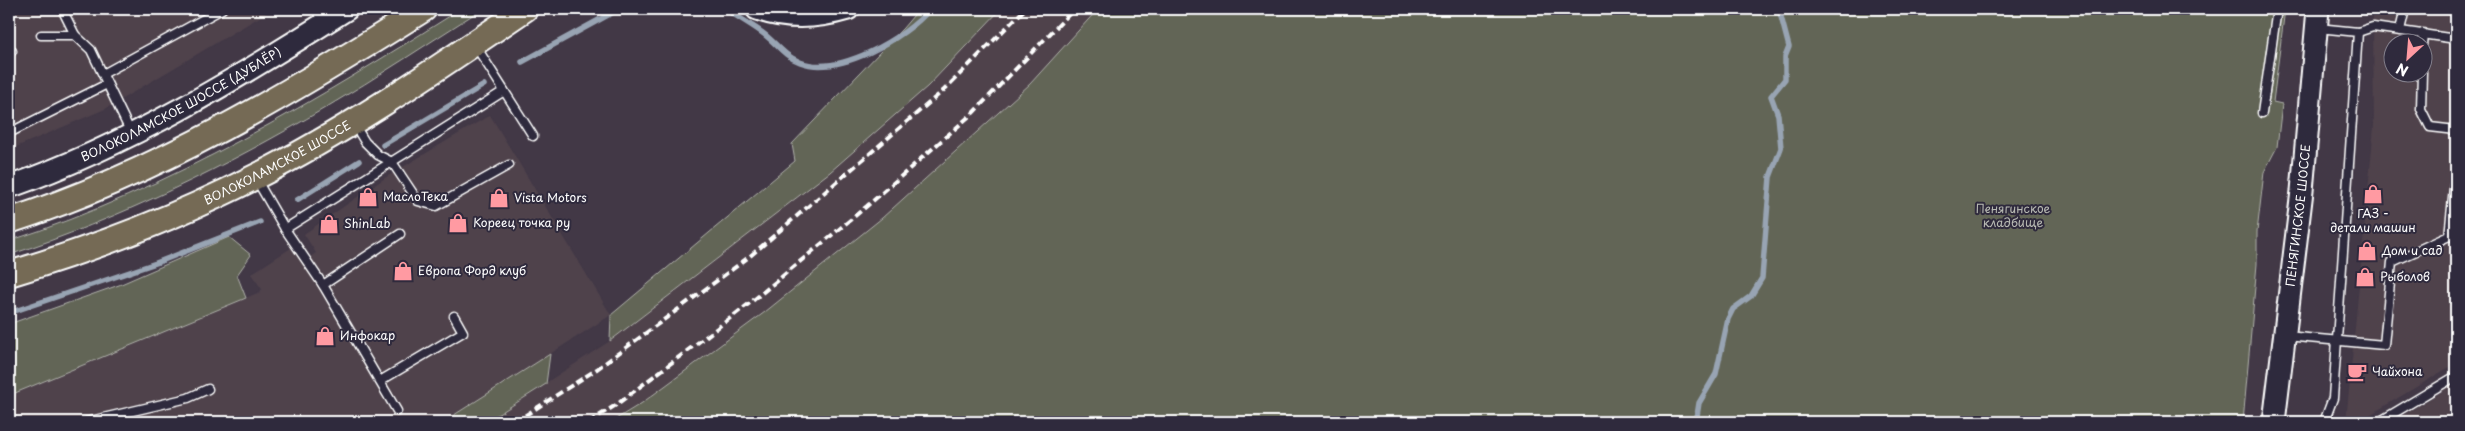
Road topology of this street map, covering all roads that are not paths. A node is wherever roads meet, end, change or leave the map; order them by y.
1 (62, 9) edge
2 (222, 9) edge
3 (347, 9) edge
4 (424, 9) edge
5 (525, 9) edge
6 (757, 9) edge
7 (848, 9) edge
8 (2277, 9) edge
9 (2405, 9) edge
10 (320, 16) edge
11 (2318, 19) edge
12 (2400, 30) junction
13 (2358, 32) junction
14 (2415, 32) edge
15 (41, 35) dead end
16 (75, 35) junction
17 (2432, 35) edge
18 (2456, 39) edge
19 (474, 44) junction
20 (103, 74) junction
21 (2422, 82) edge
22 (107, 84) junction
23 (504, 91) junction
24 (2262, 113) dead end
25 (353, 122) junction
26 (2456, 130) edge
27 (9, 133) edge
28 (132, 134) junction
29 (533, 136) dead end
30 (392, 162) junction
31 (509, 165) dead end
32 (2456, 168) edge
33 (255, 177) junction
34 (9, 187) edge
35 (9, 221) edge
36 (285, 229) junction
37 (400, 234) dead end
38 (2453, 236) edge
39 (9, 274) edge
40 (323, 285) junction
41 (454, 316) dead end
42 (2284, 335) junction
43 (2337, 340) junction
44 (2456, 376) edge
45 (380, 381) junction
46 (208, 389) dead end
47 (397, 411) dead end
48 (86, 422) edge
49 (2274, 422) edge
50 (2324, 422) edge
51 (2379, 422) edge

1 - 16 lane
2 - 20 lane
3 - 10 main road, ВОЛОКОЛАМСКОЕ ШОССЕ (ДУБЛЁР)
4 - 35 main road
5 - 19 main road, ВОЛОКОЛАМСКОЕ ШОССЕ
6 - 7 main road
8 - 24 lane
9 - 12 lane
10 - 28 main road, ВОЛОКОЛАМСКОЕ ШОССЕ (ДУБЛЁР)
11 - 13 lane
11 - 42 main road, ПЕНЯГИНСКОЕ ШОССЕ
12 - 13 lane
12 - 14 lane
13 - 43 lane
15 - 16 lane
16 - 20 lane
17 - 18 lane
19 - 23 lane
19 - 25 main road, ВОЛОКОЛАМСКОЕ ШОССЕ
20 - 22 lane
21 - 26 lane
22 - 27 lane
22 - 28 lane
23 - 29 lane
23 - 30 lane
25 - 30 lane
25 - 33 main road, ВОЛОКОЛАМСКОЕ ШОССЕ
28 - 34 main road, ВОЛОКОЛАМСКОЕ ШОССЕ (ДУБЛЁР)
30 - 31 lane
30 - 36 lane
32 - 38 lane
33 - 36 lane
33 - 39 main road, ВОЛОКОЛАМСКОЕ ШОССЕ
36 - 40 lane
37 - 40 lane
38 - 43 lane
40 - 45 lane
41 - 45 lane
42 - 43 lane
42 - 49 main road, ПЕНЯГИНСКОЕ ШОССЕ
43 - 50 lane
44 - 51 lane
45 - 47 lane
46 - 48 lane

